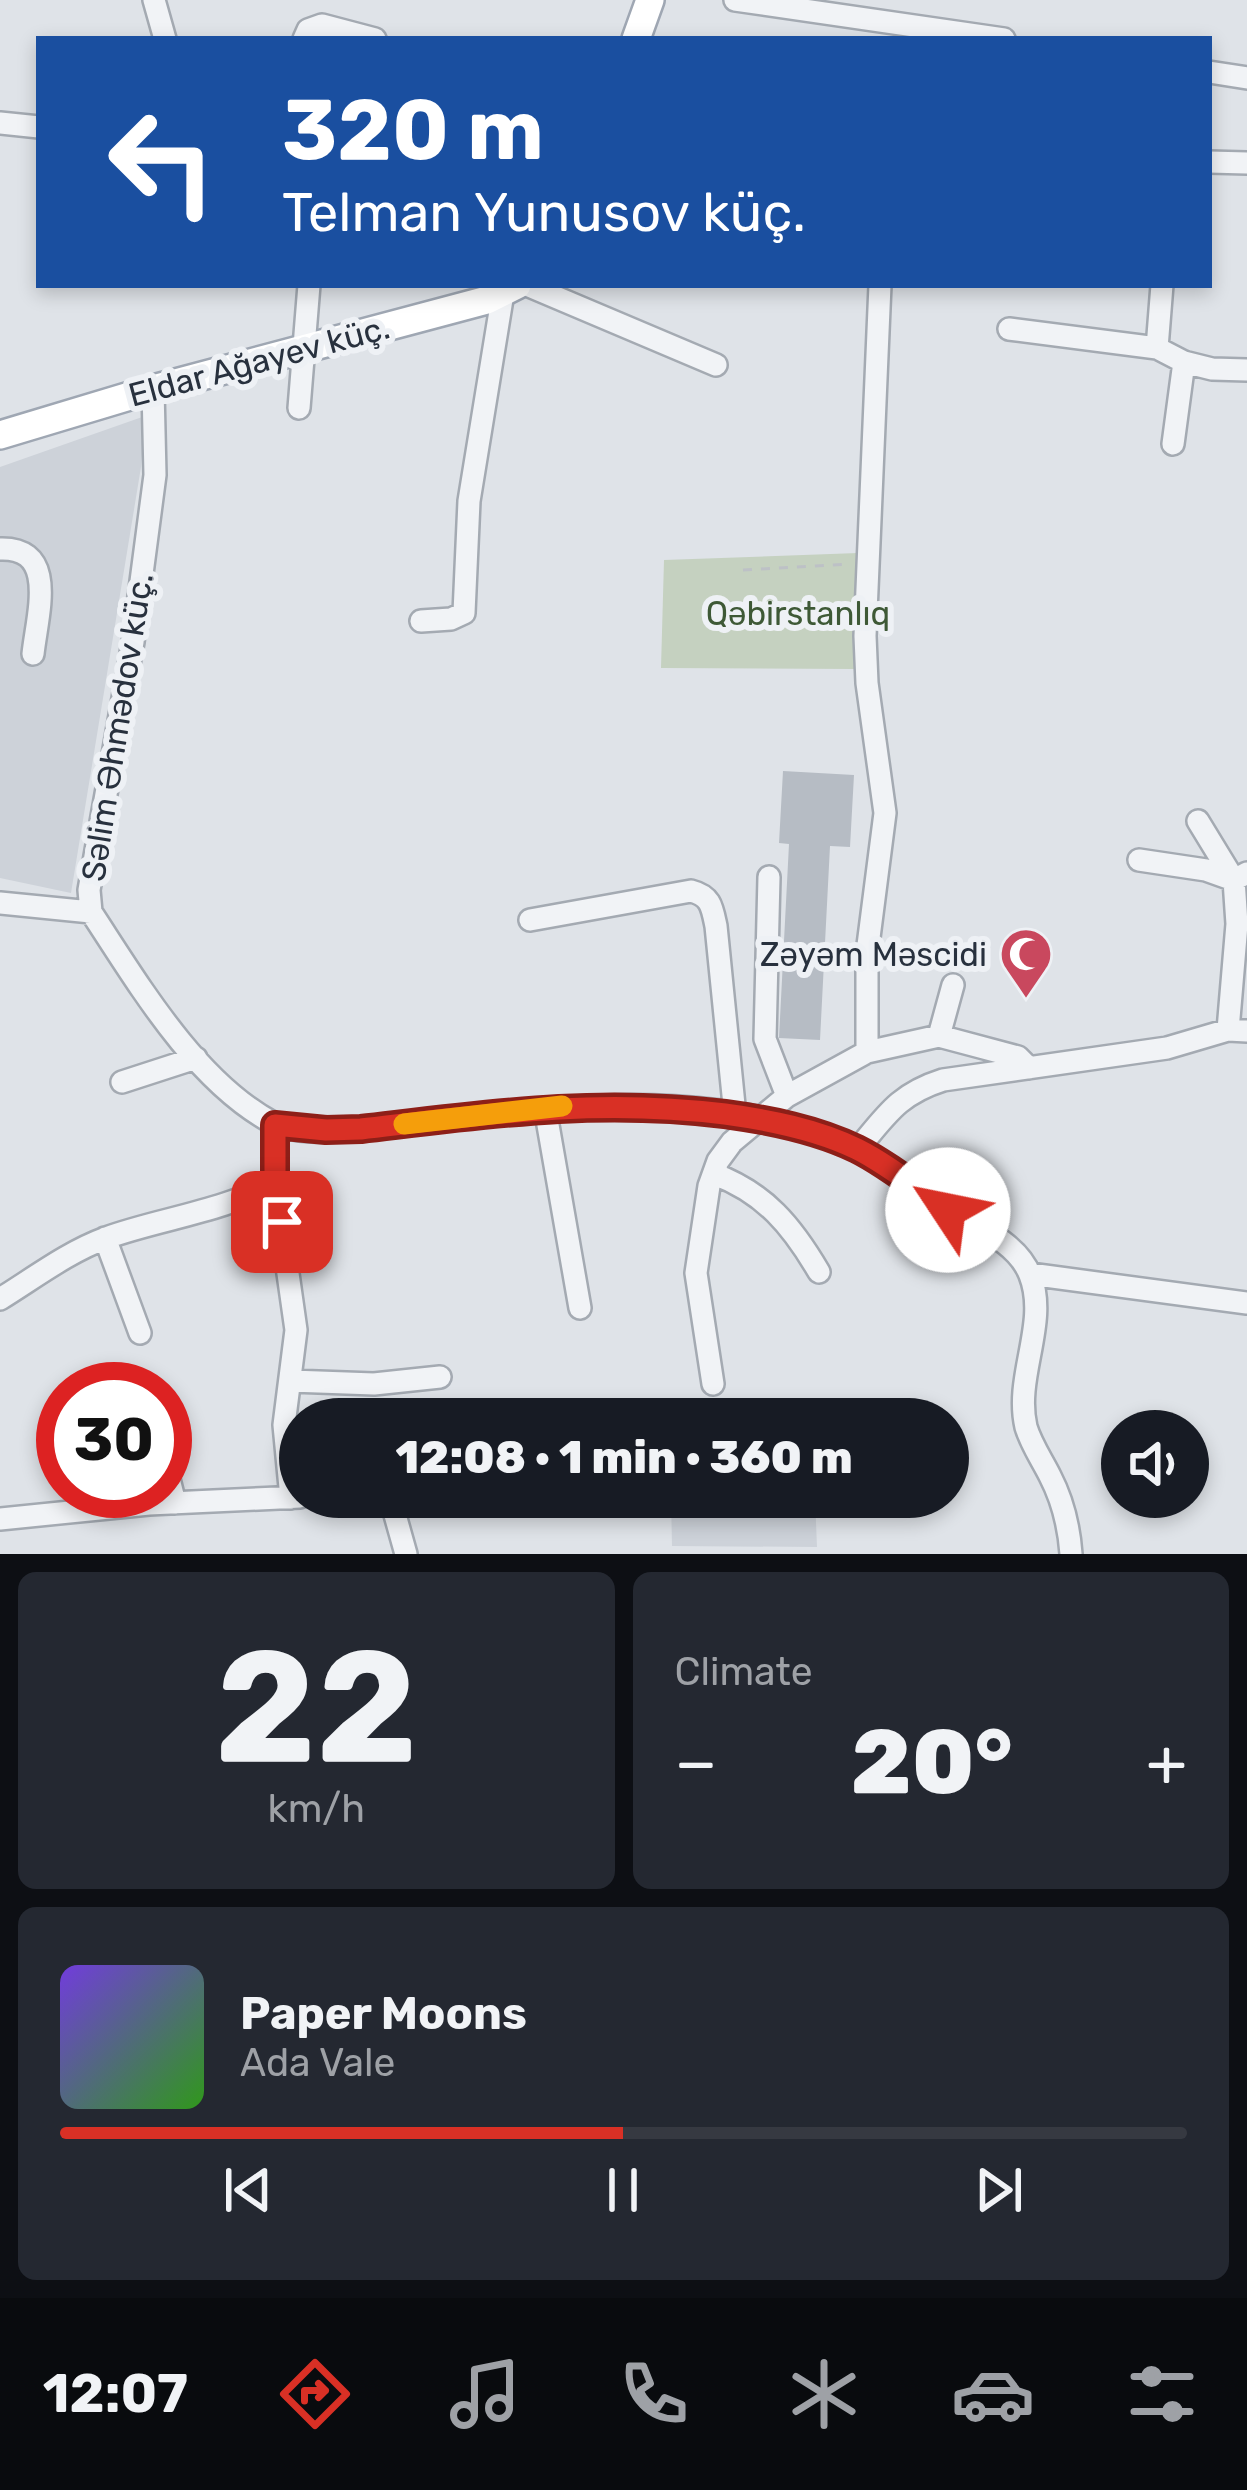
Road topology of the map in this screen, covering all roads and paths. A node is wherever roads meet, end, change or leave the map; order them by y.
1 (154, 0) edge
2 (650, 0) edge
3 (735, 0) edge
4 (843, 7) edge
5 (882, 29) edge
6 (164, 36) edge
7 (305, 36) edge
8 (364, 36) edge
9 (637, 36) edge
10 (967, 36) edge
11 (1245, 70) edge
12 (1212, 72) edge
13 (0, 123) edge
14 (36, 127) edge
15 (1212, 162) edge
16 (1247, 164) edge
17 (310, 288) edge
18 (880, 288) edge
19 (1162, 288) edge
20 (504, 290) edge
21 (1009, 329) dead end
22 (1157, 348) junction
23 (305, 349) junction
24 (1184, 362) junction
25 (716, 365) dead end
26 (1247, 370) edge
27 (153, 389) junction
28 (299, 408) dead end
29 (0, 435) edge
30 (1173, 444) dead end
31 (0, 549) edge
32 (870, 563) junction
33 (743, 570) dead end
34 (421, 621) dead end
35 (33, 654) dead end
36 (1198, 821) dead end
37 (1139, 860) dead end
38 (769, 877) dead end
39 (1240, 877) edge
40 (0, 903) edge
41 (92, 912) junction
42 (530, 920) dead end
43 (953, 985) dead end
44 (1238, 1031) edge
45 (939, 1036) junction
46 (867, 1052) junction
47 (196, 1058) junction
48 (1029, 1068) junction
49 (122, 1082) dead end
50 (787, 1096) junction
51 (544, 1108) junction
52 (735, 1115) junction
53 (762, 1119) junction
54 (275, 1125) junction
55 (858, 1149) junction
56 (714, 1174) junction
57 (275, 1182) junction
58 (105, 1238) junction
59 (819, 1272) dead end
60 (1030, 1274) junction
61 (0, 1299) edge
62 (1247, 1303) edge
63 (580, 1308) dead end
64 (140, 1333) dead end
65 (440, 1377) dead end
66 (291, 1381) junction
67 (713, 1384) dead end
68 (288, 1398) edge
69 (279, 1498) edge
70 (192, 1502) edge
71 (36, 1516) edge
72 (396, 1518) edge
73 (0, 1519) edge
74 (406, 1554) edge
75 (1071, 1554) edge

1 - 6 street
2 - 9 main road
3 - 4 street
4 - 5 street
5 - 10 street
7 - 8 street
11 - 12 street
13 - 14 street
15 - 16 street
17 - 23 street
18 - 32 street
19 - 22 street
20 - 23 main road, Eldar Ağayev küç.
20 - 25 street
20 - 34 street
21 - 22 street
22 - 24 street
23 - 27 main road, Eldar Ağayev küç.
23 - 28 street
24 - 26 street
24 - 30 street
27 - 29 main road, Eldar Ağayev küç.
27 - 41 street, Səlim Əhmədov küç.
31 - 35 street
32 - 33 path
32 - 46 street
36 - 39 street
37 - 39 street
38 - 50 street
39 - 44 street
40 - 41 street
41 - 47 street, Səlim Əhmədov küç.
42 - 52 street
43 - 45 street
44 - 48 street
45 - 46 street
45 - 48 street
46 - 50 street
47 - 49 street
47 - 54 street, Səlim Əhmədov küç.
48 - 55 street
50 - 53 street
51 - 52 street
51 - 54 street
51 - 63 street
52 - 53 street
53 - 55 street
53 - 56 street
54 - 57 street
55 - 60 street
56 - 59 street
56 - 67 street
57 - 58 street
57 - 66 street
58 - 61 street
58 - 64 street
60 - 62 street
60 - 75 street
65 - 66 street
66 - 68 street
69 - 70 street
71 - 73 street
72 - 74 street

